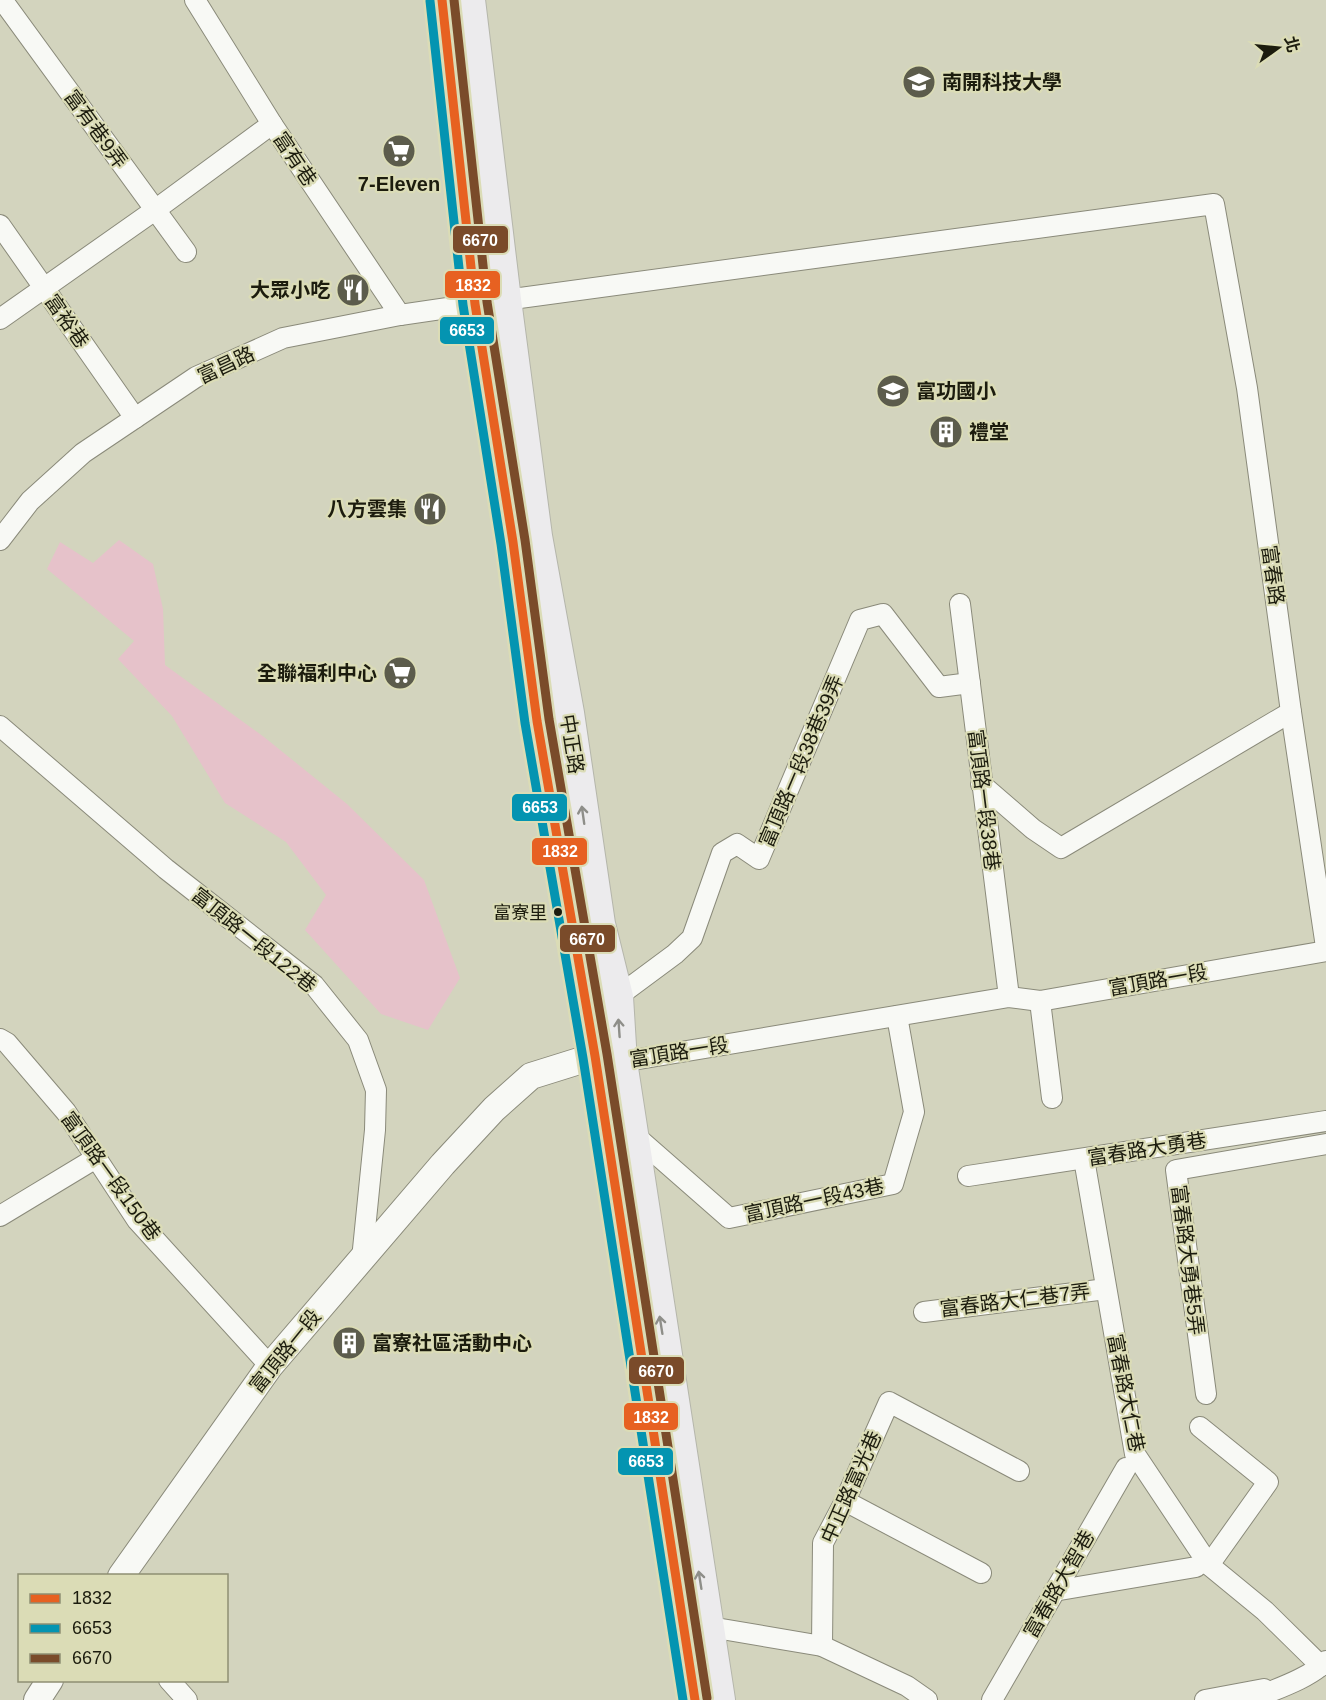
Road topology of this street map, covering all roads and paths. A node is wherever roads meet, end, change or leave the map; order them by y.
1 (195, 0) edge
2 (442, 0) edge
3 (469, 0) edge
4 (6, 5) dead end
5 (272, 124) junction
6 (1214, 204) joint
7 (156, 210) junction
8 (0, 225) edge
9 (186, 252) dead end
10 (44, 288) junction
11 (490, 302) junction
12 (400, 315) junction
13 (0, 319) edge
14 (135, 418) junction
15 (0, 540) edge
16 (960, 604) dead end
17 (969, 683) junction
18 (1291, 712) junction
19 (0, 726) edge
20 (981, 784) junction
21 (1326, 949) edge
22 (617, 997) junction
23 (1009, 997) junction
24 (1040, 1001) junction
25 (897, 1016) junction
26 (0, 1039) edge
27 (608, 1059) junction
28 (1052, 1098) dead end
29 (1326, 1121) edge
30 (632, 1133) junction
31 (1326, 1144) edge
32 (96, 1158) junction
33 (1084, 1159) junction
34 (968, 1176) dead end
35 (0, 1216) edge
36 (362, 1259) junction
37 (1107, 1289) junction
38 (924, 1312) dead end
39 (270, 1366) junction
40 (1206, 1394) dead end
41 (1200, 1427) dead end
42 (1126, 1468) dead end
43 (1019, 1471) dead end
44 (845, 1501) junction
45 (1202, 1566) junction
46 (981, 1573) dead end
47 (122, 1574) edge
48 (1054, 1591) junction
49 (694, 1624) junction
50 (822, 1646) junction
51 (1323, 1664) edge
52 (49, 1682) edge
53 (171, 1682) edge
54 (1289, 1692) edge
55 (37, 1700) edge
56 (187, 1700) edge
57 (694, 1700) edge
58 (719, 1700) edge
59 (927, 1700) edge
60 (992, 1700) edge
61 (1204, 1700) edge
62 (1250, 1700) edge

1 - 5 street, 富有巷
2 - 11 main road, 中正路
3 - 11 main road, 中正路
4 - 7 street, 富有巷9弄
5 - 7 street
5 - 12 street, 富有巷
6 - 11 street, 富昌路
6 - 18 street, 富春路
7 - 9 street, 富有巷9弄
7 - 10 street
8 - 10 street, 富裕巷
10 - 13 street
10 - 14 street, 富裕巷
11 - 12 street, 富昌路
22 -> 11 main road, 中正路
11 - 27 main road, 中正路
12 - 14 street, 富昌路
14 - 15 street, 富昌路
16 - 17 street, 富頂路一段38巷
17 - 20 street, 富頂路一段38巷
17 - 22 street, 富頂路一段38巷39弄
18 - 20 street
18 - 21 street, 富春路
19 - 36 street, 富頂路一段122巷
20 - 23 street, 富頂路一段38巷
21 - 24 street, 富頂路一段
27 -> 22 main road, 中正路
23 - 24 street, 富頂路一段
23 - 25 street, 富頂路一段
24 - 28 street
25 - 27 street, 富頂路一段
25 - 30 street, 富頂路一段43巷
26 - 32 street, 富頂路一段150巷
27 - 30 main road, 中正路
27 - 36 street, 富頂路一段
27 - 49 main road, 中正路
29 - 33 street, 富春路大勇巷
49 -> 30 main road, 中正路
31 - 40 street, 富春路大勇巷5弄
32 - 35 street
32 - 39 street, 富頂路一段150巷
33 - 34 street, 富春路大勇巷
33 - 37 street, 富春路大仁巷
36 - 39 street, 富頂路一段
37 - 38 street, 富春路大仁巷7弄
37 - 45 street, 富春路大仁巷
39 - 47 street, 富頂路一段
41 - 45 street
42 - 48 street, 富春路大智巷
43 - 44 street, 中正路富光巷
44 - 46 street
44 - 50 street, 中正路富光巷
45 - 48 street
45 - 51 street, 富春路大仁巷
48 - 60 street, 富春路大智巷
49 - 50 street
49 - 57 main road, 中正路
49 - 58 main road, 中正路
50 - 59 street
51 - 54 street
52 - 55 street
53 - 56 street
54 - 61 street
54 - 62 street

